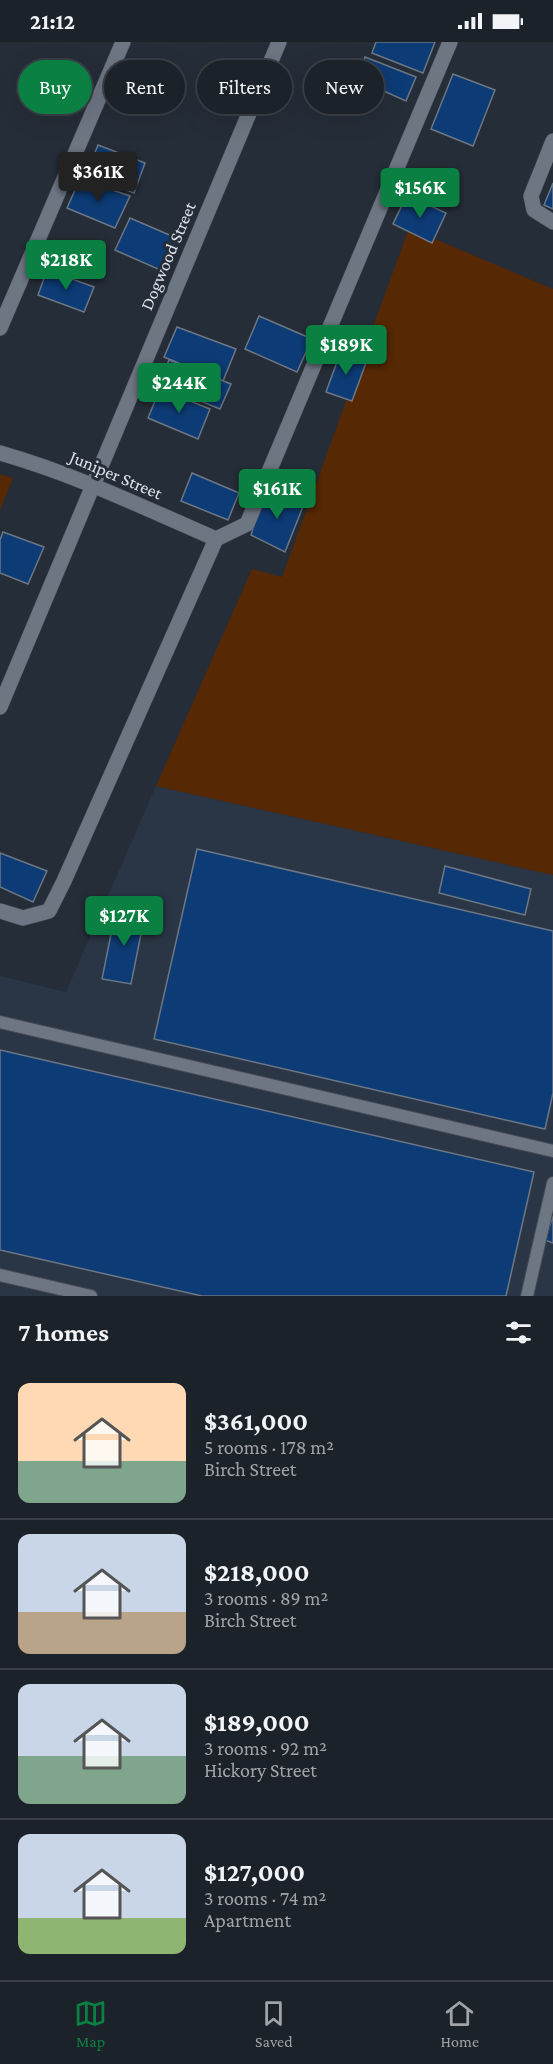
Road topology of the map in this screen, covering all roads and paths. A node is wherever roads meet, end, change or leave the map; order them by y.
1 (123, 42) edge
2 (279, 42) edge
3 (450, 42) edge
4 (553, 141) edge
5 (553, 222) edge
6 (0, 328) edge
7 (0, 453) edge
8 (92, 485) junction
9 (216, 539) junction
10 (0, 707) edge
11 (0, 911) edge
12 (0, 1022) edge
13 (553, 1151) edge
14 (553, 1183) edge
15 (0, 1275) edge
16 (91, 1296) edge
17 (527, 1296) edge

1 - 6 street
2 - 8 street, Dogwood Street
3 - 9 street
4 - 5 street
7 - 8 street, Juniper Street
8 - 9 street, Juniper Street
8 - 10 street, Dogwood Street
9 - 11 street
12 - 13 lane
14 - 17 lane
15 - 16 lane

